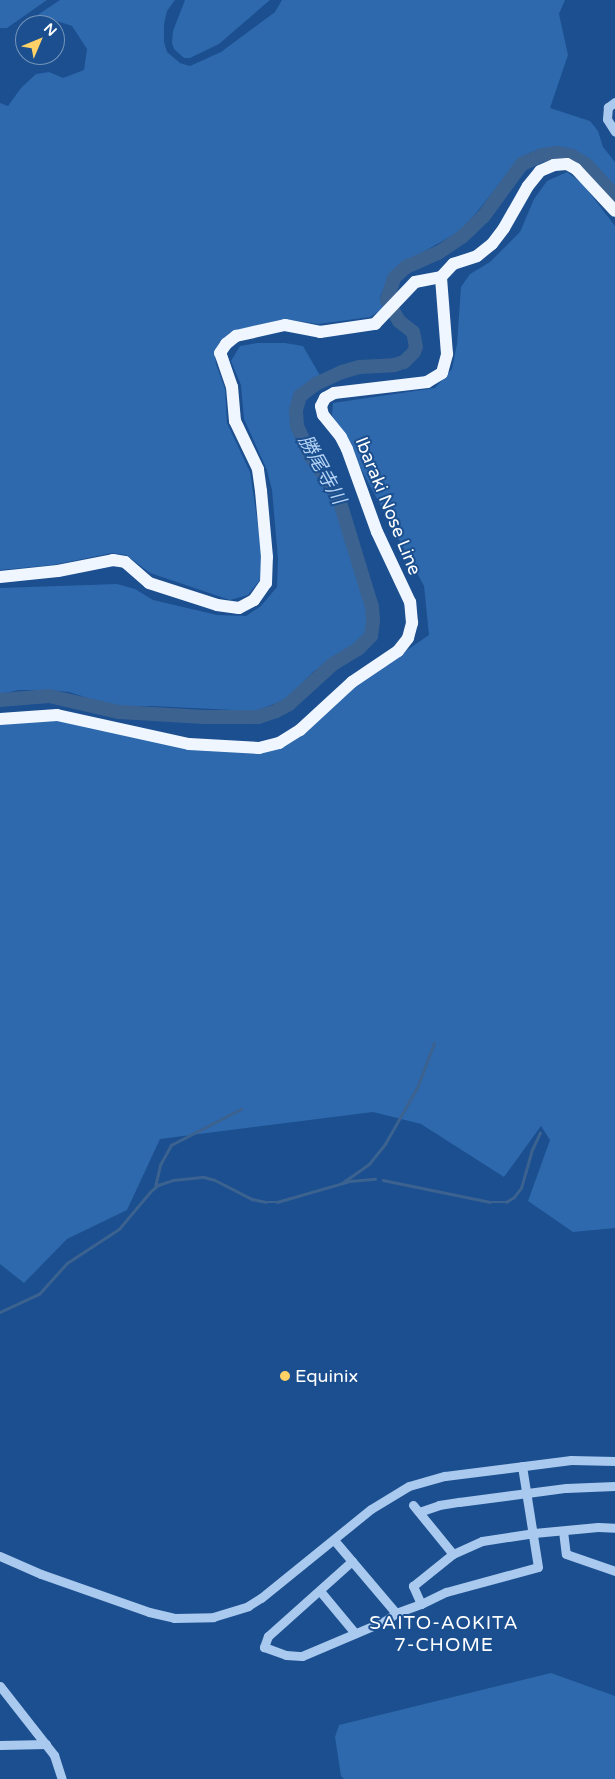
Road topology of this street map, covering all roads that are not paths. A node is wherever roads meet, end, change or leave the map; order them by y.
1 (615, 102) edge
2 (615, 132) edge
3 (615, 211) edge
4 (441, 276) junction
5 (0, 577) edge
6 (0, 718) edge
7 (615, 1461) edge
8 (522, 1466) junction
9 (615, 1486) edge
10 (528, 1493) junction
11 (615, 1528) edge
12 (563, 1531) junction
13 (534, 1533) junction
14 (334, 1540) junction
15 (453, 1554) junction
16 (0, 1556) edge
17 (352, 1562) junction
18 (615, 1571) edge
19 (320, 1592) junction
20 (422, 1604) junction
21 (396, 1613) junction
22 (355, 1633) junction
23 (0, 1686) edge
24 (0, 1700) edge
25 (11, 1700) junction
26 (46, 1744) junction
27 (0, 1745) edge
28 (62, 1779) edge

1 - 2 street
3 - 4 main road
4 - 5 main road
4 - 6 main road, Ibaraki Nose Line
7 - 8 street
8 - 10 street
8 - 14 street
9 - 10 street
10 - 13 street
10 - 15 street
11 - 12 street
12 - 13 street
12 - 18 street
13 - 15 street
13 - 20 street
14 - 16 street
14 - 17 street
15 - 20 street
17 - 19 street
17 - 21 street
19 - 22 street
19 - 22 street
20 - 21 street
21 - 22 street
23 - 25 street
24 - 25 street
25 - 26 street
26 - 27 street
26 - 28 street

